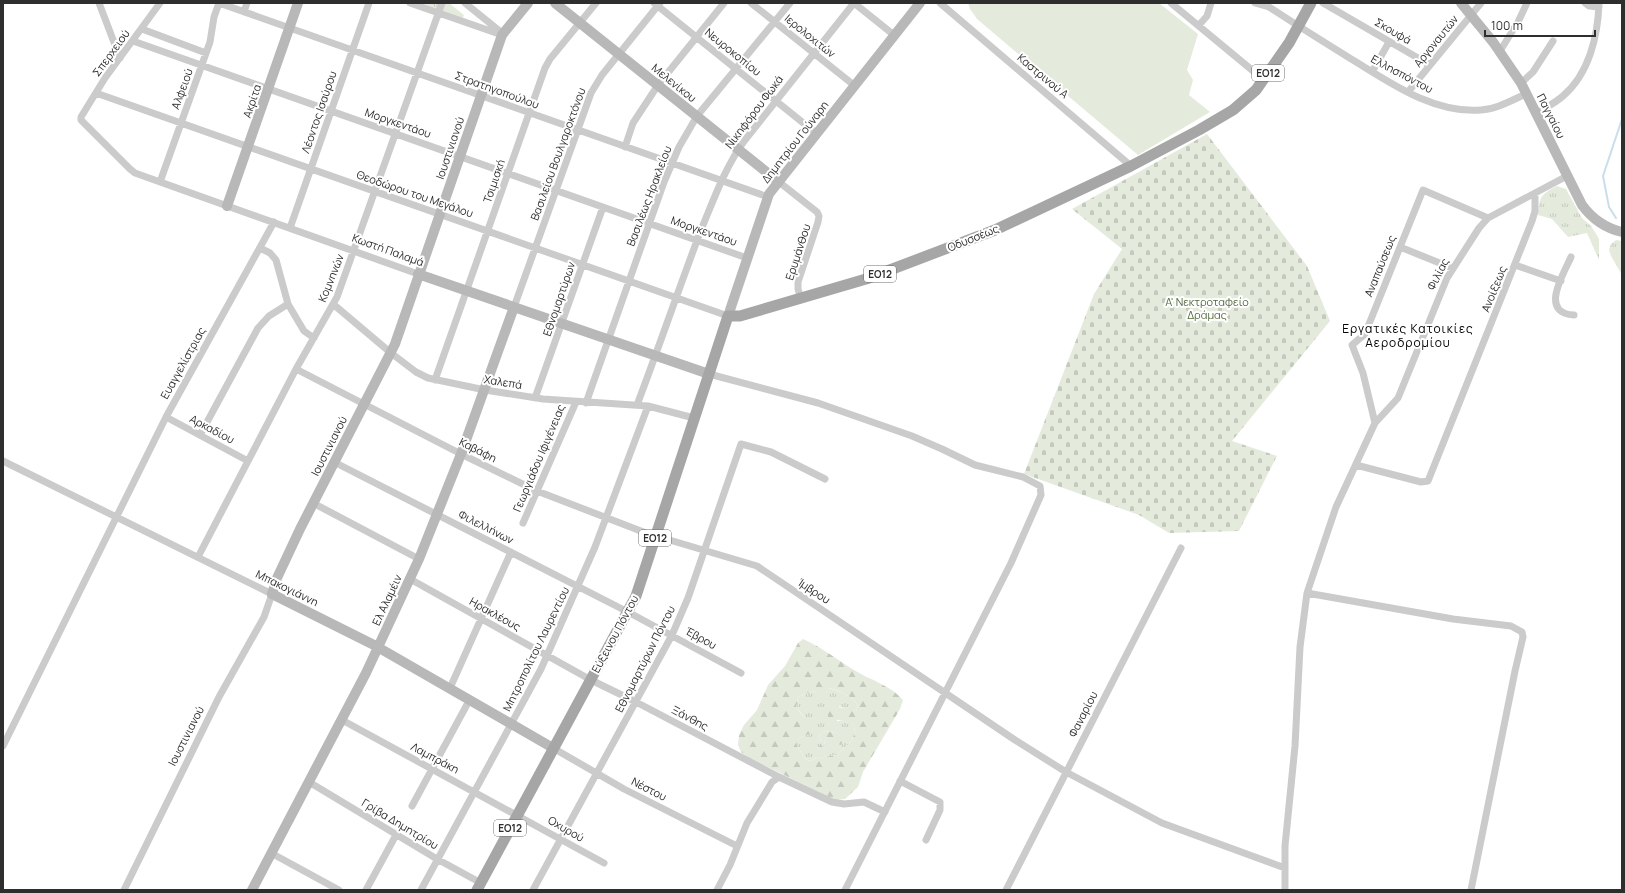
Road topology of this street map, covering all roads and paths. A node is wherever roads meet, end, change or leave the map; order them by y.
1 (99, 3) edge
2 (160, 3) edge
3 (219, 3) edge
4 (247, 3) edge
5 (298, 3) edge
6 (369, 3) edge
7 (410, 3) edge
8 (442, 3) edge
9 (465, 3) edge
10 (528, 3) edge
11 (555, 3) edge
12 (596, 3) edge
13 (724, 3) edge
14 (751, 3) edge
15 (790, 3) edge
16 (854, 3) edge
17 (920, 3) edge
18 (940, 3) edge
19 (1171, 3) edge
20 (1211, 3) edge
21 (1255, 3) edge
22 (1311, 3) edge
23 (1323, 3) edge
24 (1461, 3) edge
25 (1481, 3) edge
26 (1527, 3) edge
27 (1585, 3) edge
28 (657, 4) edge
29 (1269, 5) edge
30 (1599, 5) edge
31 (244, 12) junction
32 (437, 12) junction
33 (1471, 15) junction
34 (775, 22) junction
35 (580, 23) junction
36 (1199, 25) junction
37 (1298, 26) junction
38 (289, 28) junction
39 (142, 29) junction
40 (502, 35) junction
41 (894, 35) junction
42 (696, 37) junction
43 (133, 41) junction
44 (1553, 41) dead end
45 (1390, 42) junction
46 (352, 50) junction
47 (1500, 52) junction
48 (206, 53) junction
49 (814, 53) junction
50 (619, 54) junction
51 (120, 58) junction
52 (1430, 65) junction
53 (202, 66) junction
54 (735, 68) junction
55 (1372, 72) junction
56 (416, 73) junction
57 (1264, 80) junction
58 (1521, 83) junction
59 (658, 85) junction
60 (855, 86) junction
61 (269, 89) junction
62 (1408, 92) junction
63 (96, 93) junction
64 (1526, 94) junction
65 (481, 96) junction
66 (776, 101) junction
67 (331, 111) junction
68 (529, 113) junction
69 (1537, 113) junction
70 (697, 116) junction
71 (81, 117) joint
72 (181, 123) junction
73 (577, 130) junction
74 (394, 134) junction
75 (817, 134) junction
76 (248, 147) junction
77 (625, 147) junction
78 (738, 149) junction
79 (460, 157) junction
80 (672, 163) junction
81 (1131, 166) junction
82 (311, 169) junction
83 (508, 174) junction
84 (1567, 176) junction
85 (721, 181) junction
86 (160, 182) junction
87 (779, 182) junction
88 (556, 190) junction
89 (374, 191) junction
90 (1535, 193) junction
91 (768, 197) junction
92 (227, 206) junction
93 (603, 207) junction
94 (439, 214) junction
95 (1488, 218) junction
96 (274, 222) junction
97 (650, 224) junction
98 (290, 228) junction
99 (488, 231) junction
100 (1618, 231) edge
101 (697, 240) junction
102 (1400, 246) junction
103 (260, 248) junction
104 (535, 248) junction
105 (353, 251) junction
106 (1571, 257) dead end
107 (747, 258) junction
108 (583, 265) junction
109 (1515, 265) junction
110 (1452, 268) junction
111 (418, 274) junction
112 (629, 281) junction
113 (1561, 281) junction
114 (467, 291) junction
115 (677, 298) junction
116 (801, 299) junction
117 (288, 304) junction
118 (333, 304) junction
119 (514, 307) junction
120 (1574, 315) dead end
121 (728, 316) junction
122 (562, 323) junction
123 (314, 338) junction
124 (609, 340) junction
125 (391, 353) junction
126 (656, 356) junction
127 (296, 369) junction
128 (709, 374) junction
129 (436, 380) junction
130 (485, 390) junction
131 (535, 398) junction
132 (576, 402) junction
133 (586, 402) junction
134 (364, 405) junction
135 (638, 405) junction
136 (648, 406) junction
137 (166, 417) junction
138 (694, 418) junction
139 (1375, 423) junction
140 (200, 435) junction
141 (461, 454) junction
142 (3, 461) edge
143 (248, 461) junction
144 (334, 462) junction
145 (1356, 465) junction
146 (825, 478) dead end
147 (537, 492) junction
148 (313, 503) junction
149 (438, 515) junction
150 (116, 517) junction
151 (606, 518) junction
152 (523, 523) dead end
153 (656, 536) junction
154 (1181, 548) dead end
155 (704, 551) junction
156 (511, 552) junction
157 (198, 557) junction
158 (418, 559) junction
159 (410, 579) junction
160 (578, 587) junction
161 (1307, 593) junction
162 (272, 594) junction
163 (628, 612) junction
164 (482, 619) junction
165 (672, 635) junction
166 (378, 648) junction
167 (547, 656) junction
168 (742, 673) dead end
169 (591, 680) junction
170 (450, 688) junction
171 (946, 692) junction
172 (470, 699) junction
173 (636, 702) junction
174 (342, 720) junction
175 (512, 723) junction
176 (3, 746) edge
177 (553, 748) junction
178 (432, 769) junction
179 (597, 772) junction
180 (1066, 772) junction
181 (779, 777) junction
182 (900, 781) junction
183 (309, 782) junction
184 (474, 791) junction
185 (412, 806) dead end
186 (885, 812) junction
187 (517, 815) junction
188 (396, 835) junction
189 (561, 840) junction
190 (926, 840) dead end
191 (737, 846) junction
192 (271, 853) junction
193 (437, 859) junction
194 (604, 863) dead end
195 (1285, 868) junction
196 (479, 886) edge
197 (124, 890) edge
198 (252, 890) edge
199 (339, 890) edge
200 (366, 890) edge
201 (421, 890) edge
202 (533, 890) edge
203 (717, 890) edge
204 (845, 890) edge
205 (1006, 890) edge
206 (1285, 890) edge
207 (1471, 890) edge

1 - 51 street
2 - 39 street, Σπερχειού
3 - 31 street, Στρατηγοπούλου
3 - 48 street, Αλφειού
4 - 31 street
5 - 38 street, Ακρίτα
6 - 46 street, Λέοντος Ισαύρου
7 - 32 street
8 - 32 street, Κομνηνών
9 - 40 street
10 - 40 street, Ιουστινιανού
11 - 35 street, Μελενίκου
12 - 35 street, Τσιμισκή
13 - 42 street
14 - 34 street, Ιερολοχιτών
15 - 34 street, Βασιλέως Ηρακλείου
16 - 41 street
16 - 49 street, Νικηφόρου Φωκά
17 - 41 street, Δημητρίου Γούναρη
18 - 81 street, Καστρινού Α
19 - 36 street
20 - 36 street
21 - 29 street, Ελλησπόντου
22 - 37 main road, ΕΟ12
23 - 45 street, Σκουφά
24 - 33 street, Παγγαίου
25 - 33 street, Αργοναυτών
26 - 47 street
27 - 30 street
28 - 42 street, Νευροκοπίου
28 - 50 street, Βασιλείου Βουλγαροκτόνου
29 - 37 street, Ελλησπόντου
30 - 69 street
31 - 38 street, Στρατηγοπούλου
32 - 40 street
32 - 56 street, Κομνηνών
33 - 47 street, Παγγαίου
33 - 52 street, Αργοναυτών
34 - 49 street, Ιερολοχιτών
34 - 54 street, Βασιλέως Ηρακλείου
35 - 50 street, Μελενίκου
35 - 68 street, Τσιμισκή
36 - 57 street
37 - 55 street, Ελλησπόντου
37 - 57 main road, ΕΟ12
38 - 46 street, Στρατηγοπούλου
38 - 61 street, Ακρίτα
39 - 43 street, Σπερχειού
39 - 48 street
40 - 65 street, Ιουστινιανού
41 - 60 street, Δημητρίου Γούναρη
42 - 54 street, Νευροκοπίου
42 - 59 street
43 - 51 street, Σπερχειού
43 - 53 street, Μοργκεντάου
44 - 58 street
45 - 52 street, Σκουφά
45 - 55 street
46 - 56 street, Στρατηγοπούλου
46 - 67 street, Λέοντος Ισαύρου
47 - 58 street, Παγγαίου
48 - 53 street, Αλφειού
49 - 60 street, Ιερολοχιτών
49 - 66 street, Νικηφόρου Φωκά
50 - 59 street, Μελενίκου
50 - 73 street, Βασιλείου Βουλγαροκτόνου
51 - 63 street, Σπερχειού
52 - 62 street, Αργοναυτών
53 - 61 street, Μοργκεντάου
53 - 72 street, Αλφειού
54 - 66 street, Νευροκοπίου
54 - 70 street, Βασιλέως Ηρακλείου
55 - 62 street, Ελλησπόντου
56 - 65 street, Στρατηγοπούλου
56 - 74 street, Κομνηνών
57 - 81 main road, Οδυσσέως / ΕΟ12
58 - 64 street, Παγγαίου
59 - 70 street, Μελενίκου
59 - 77 street
60 - 75 street, Δημητρίου Γούναρη
61 - 67 street, Μοργκεντάου
61 - 76 street, Ακρίτα
62 - 64 street, Ελλησπόντου
63 - 71 street, Σπερχειού
63 - 72 street, Θεοδώρου του Μεγάλου
64 - 69 street, Παγγαίου
65 - 68 street, Στρατηγοπούλου
65 - 79 street, Ιουστινιανού
66 - 75 street, Νευροκοπίου
66 - 78 street, Νικηφόρου Φωκά
67 - 74 street, Μοργκεντάου
67 - 82 street, Λέοντος Ισαύρου
68 - 73 street, Στρατηγοπούλου
68 - 83 street, Τσιμισκή
69 - 84 street, Παγγαίου
70 - 78 street, Μελενίκου
70 - 80 street, Βασιλέως Ηρακλείου
71 - 86 street, Κωστή Παλαμά
72 - 76 street, Θεοδώρου του Μεγάλου
72 - 86 street, Αλφειού
73 - 77 street, Στρατηγοπούλου
73 - 88 street, Βασιλείου Βουλγαροκτόνου
74 - 79 street, Μοργκεντάου
74 - 89 street, Κομνηνών
75 - 87 street, Δημητρίου Γούναρη
76 - 82 street, Θεοδώρου του Μεγάλου
76 - 92 street, Ακρίτα
77 - 80 street, Στρατηγοπούλου
78 - 85 street, Νικηφόρου Φωκά
78 - 87 street, Μελενίκου
79 - 83 street, Μοργκεντάου
79 - 94 street, Ιουστινιανού
80 - 85 street, Στρατηγοπούλου
80 - 97 street, Βασιλέως Ηρακλείου
81 - 116 main road, Οδυσσέως / ΕΟ12
82 - 89 street, Θεοδώρου του Μεγάλου
82 - 98 street, Λέοντος Ισαύρου
83 - 88 street, Μοργκεντάου
83 - 99 street, Τσιμισκή
84 - 90 street, Φιλίας
84 - 100 street, Παγγαίου
85 - 91 street, Στρατηγοπούλου
85 - 101 street, Νικηφόρου Φωκά
86 - 92 street, Κωστή Παλαμά
87 - 91 street, Δημητρίου Γούναρη
87 - 116 street, Ερυμάνθου
88 - 93 street, Μοργκεντάου
88 - 104 street, Βασιλείου Βουλγαροκτόνου
89 - 94 street, Θεοδώρου του Μεγάλου
89 - 105 street, Κομνηνών
90 - 95 street, Φιλίας
90 - 109 street, Ανοίξεως
91 - 107 street, Δημητρίου Γούναρη
92 - 96 street, Κωστή Παλαμά
93 - 97 street, Μοργκεντάου
93 - 108 street, Εθνομαρτύρων
94 - 99 street, Θεοδώρου του Μεγάλου
94 - 111 street, Ιουστινιανού
95 - 102 street, Αναπαύσεως
95 - 110 street, Φιλίας
96 - 98 street, Κωστή Παλαμά
96 - 103 street, Ευαγγελίστριας
97 - 101 street, Μοργκεντάου
97 - 112 street, Βασιλέως Ηρακλείου
98 - 105 street, Κωστή Παλαμά
99 - 104 street, Θεοδώρου του Μεγάλου
99 - 114 street, Τσιμισκή
101 - 107 street, Μοργκεντάου
101 - 115 street, Νικηφόρου Φωκά
102 - 110 street
102 - 139 street, Αναπαύσεως
103 - 117 street
103 - 137 street, Ευαγγελίστριας
104 - 108 street, Θεοδώρου του Μεγάλου
104 - 119 street, Βασιλείου Βουλγαροκτόνου
105 - 111 street, Κωστή Παλαμά
105 - 118 street, Κομνηνών
106 - 113 street
107 - 121 street, Δημητρίου Γούναρη
108 - 112 street, Θεοδώρου του Μεγάλου
108 - 122 street, Εθνομαρτύρων
109 - 113 street
109 - 145 street, Ανοίξεως
110 - 139 street, Φιλίας
111 - 114 street, Κωστή Παλαμά
111 - 125 street, Ιουστινιανού
112 - 115 street, Θεοδώρου του Μεγάλου
112 - 124 street, Βασιλέως Ηρακλείου
113 - 120 street
114 - 119 street, Κωστή Παλαμά
114 - 129 street, Τσιμισκή
115 - 121 street, Θεοδώρου του Μεγάλου
115 - 126 street, Νικηφόρου Φωκά
116 - 121 main road, Οδυσσέως / ΕΟ12
117 - 123 street
117 - 140 street
118 - 123 street, Κομνηνών
118 - 125 street, Χαλεπά
119 - 122 street, Κωστή Παλαμά
119 - 130 street, Ελ Αλαμέιν
121 - 128 main road, Εύξεινου Πόντου / ΕΟ12
122 - 124 street, Κωστή Παλαμά
122 - 131 street, Εθνομαρτύρων
123 - 127 street, Κομνηνών
124 - 126 street, Κωστή Παλαμά
124 - 133 street, Βασιλέως Ηρακλείου
125 - 129 street, Χαλεπά
125 - 134 street, Ιουστινιανού
126 - 128 street, Κωστή Παλαμά
126 - 135 street, Νικηφόρου Φωκά
127 - 134 street, Καβάφη
127 - 143 street, Κομνηνών
128 - 138 main road, Εύξεινου Πόντου / ΕΟ12
128 - 171 street
129 - 130 street, Χαλεπά
130 - 131 street, Χαλεπά
130 - 141 street, Ελ Αλαμέιν
131 - 132 street, Χαλεπά
132 - 133 street, Χαλεπά
132 - 147 street, Γεωργιάδου Ιφιγένειας
133 - 135 street, Χαλεπά
134 - 141 street, Καβάφη
134 - 144 street, Ιουστινιανού
135 - 136 street, Χαλεπά
136 - 138 street, Χαλεπά
136 - 151 street, Μητροπολίτου Λαυρεντίου
137 - 140 street, Αρκαδίου
137 - 150 street, Ευαγγελίστριας
138 - 153 main road, Εύξεινου Πόντου / ΕΟ12
139 - 145 street, Φιλίας
140 - 143 street, Αρκαδίου
141 - 147 street, Καβάφη
141 - 149 street, Ελ Αλαμέιν
142 - 150 street, Μπακογιάννη
143 - 157 street, Κομνηνών
144 - 148 street, Ιουστινιανού
144 - 149 street, Φιλελλήνων
145 - 161 street, Φιλίας
146 - 155 street, Εθνομαρτύρων Πόντου
147 - 151 street, Καβάφη
147 - 152 street, Γεωργιάδου Ιφιγένειας
148 - 158 street
148 - 162 street, Ιουστινιανού
149 - 156 street, Φιλελλήνων
149 - 158 street, Ελ Αλαμέιν
150 - 157 street, Μπακογιάννη
150 - 176 street, Ευαγγελίστριας
151 - 153 street, Καβάφη
151 - 160 street, Μητροπολίτου Λαυρεντίου
153 - 155 street, Ίμβρου
153 - 163 main road, Εύξεινου Πόντου / ΕΟ12
154 - 180 street, Φαναρίου
155 - 165 street, Εθνομαρτύρων Πόντου
155 - 171 street, Ίμβρου
156 - 160 street, Φιλελλήνων
156 - 164 street
157 - 162 street, Μπακογιάννη
158 - 159 street, Ελ Αλαμέιν
159 - 164 street, Ηρακλέους
159 - 166 street, Ελ Αλαμέιν
160 - 163 street, Φιλελλήνων
160 - 167 street, Μητροπολίτου Λαυρεντίου
161 - 195 street, Φιλίας
161 - 207 street
162 - 166 street, Μπακογιάννη
162 - 197 street, Ιουστινιανού
163 - 165 street, Έβρου
163 - 169 main road, Εύξεινου Πόντου / ΕΟ12
164 - 167 street, Ηρακλέους
164 - 170 street
165 - 168 street, Έβρου
165 - 173 street, Εθνομαρτύρων Πόντου
166 - 170 street, Μπακογιάννη
166 - 174 street, Ελ Αλαμέιν
167 - 169 street, Ηρακλέους
167 - 175 street, Μητροπολίτου Λαυρεντίου
169 - 173 street, Ξάνθης
169 - 177 main road, Εύξεινου Πόντου / ΕΟ12
170 - 172 street, Μπακογιάννη
171 - 180 street, Ίμβρου
171 - 182 street
172 - 175 street, Μπακογιάννη
172 - 178 street
173 - 179 street, Εθνομαρτύρων Πόντου
173 - 181 street, Ξάνθης
174 - 178 street, Λαμπράκη
174 - 183 street, Ελ Αλαμέιν
175 - 177 street, Μπακογιάννη
175 - 184 street, Μητροπολίτου Λαυρεντίου
177 - 179 street, Νέστου
177 - 187 main road, Εύξεινου Πόντου / ΕΟ12
178 - 184 street, Λαμπράκη
178 - 185 street
179 - 189 street, Εθνομαρτύρων Πόντου
179 - 191 street, Νέστου
180 - 195 street, Ίμβρου
180 - 205 street, Φαναρίου
181 - 186 street, Ξάνθης
181 - 191 street
182 - 186 street
182 - 190 street
183 - 188 street, Γρίβα Δημητρίου
183 - 192 street, Ελ Αλαμέιν
184 - 187 street, Λαμπράκη
184 - 193 street, Μητροπολίτου Λαυρεντίου
186 - 204 street
187 - 189 street, Οχυρού
187 - 196 main road, Εύξεινου Πόντου / ΕΟ12
188 - 193 street, Γρίβα Δημητρίου
188 - 200 street
189 - 194 street, Οχυρού
189 - 202 street, Εθνομαρτύρων Πόντου
191 - 203 street
192 - 198 street, Ελ Αλαμέιν
192 - 199 street
193 - 196 street, Γρίβα Δημητρίου
193 - 201 street, Μητροπολίτου Λαυρεντίου
195 - 206 street, Φιλίας

